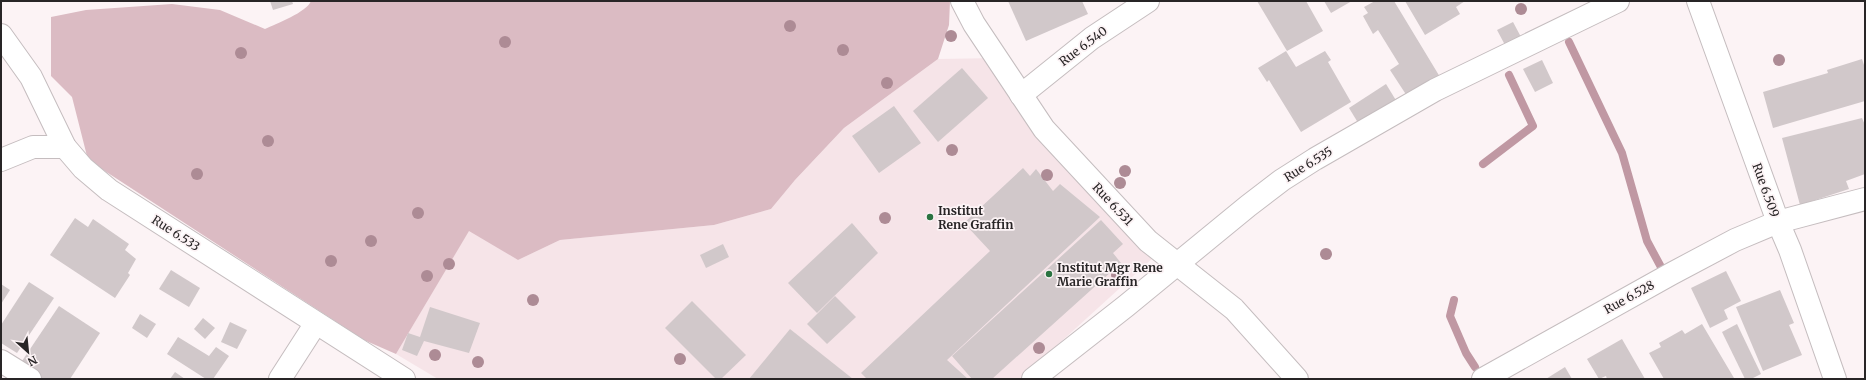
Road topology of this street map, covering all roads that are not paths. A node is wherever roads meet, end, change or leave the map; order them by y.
1 (962, 1) edge
2 (1148, 1) edge
3 (1618, 1) edge
4 (1698, 1) edge
5 (1, 35) edge
6 (1021, 95) junction
7 (65, 147) junction
8 (1, 160) edge
9 (1865, 199) edge
10 (1778, 222) junction
11 (1177, 265) junction
12 (316, 323) junction
13 (1, 361) edge
14 (30, 379) edge
15 (280, 379) edge
16 (404, 379) edge
17 (1033, 379) edge
18 (1297, 379) edge
19 (1483, 379) edge
20 (1835, 379) edge

1 - 6 street, Rue 6.531
2 - 6 street, Rue 6.540
3 - 11 street, Rue 6.535
4 - 10 street, Rue 6.509
5 - 7 street, Rue 6.533
6 - 11 street, Rue 6.531
7 - 8 street
7 - 12 street, Rue 6.533
9 - 10 street, Rue 6.528
10 - 19 street, Rue 6.528
10 - 20 street, Rue 6.509
11 - 17 street, Rue 6.535
11 - 18 street, Rue 6.531
12 - 15 street
12 - 16 street, Rue 6.533
13 - 14 street

